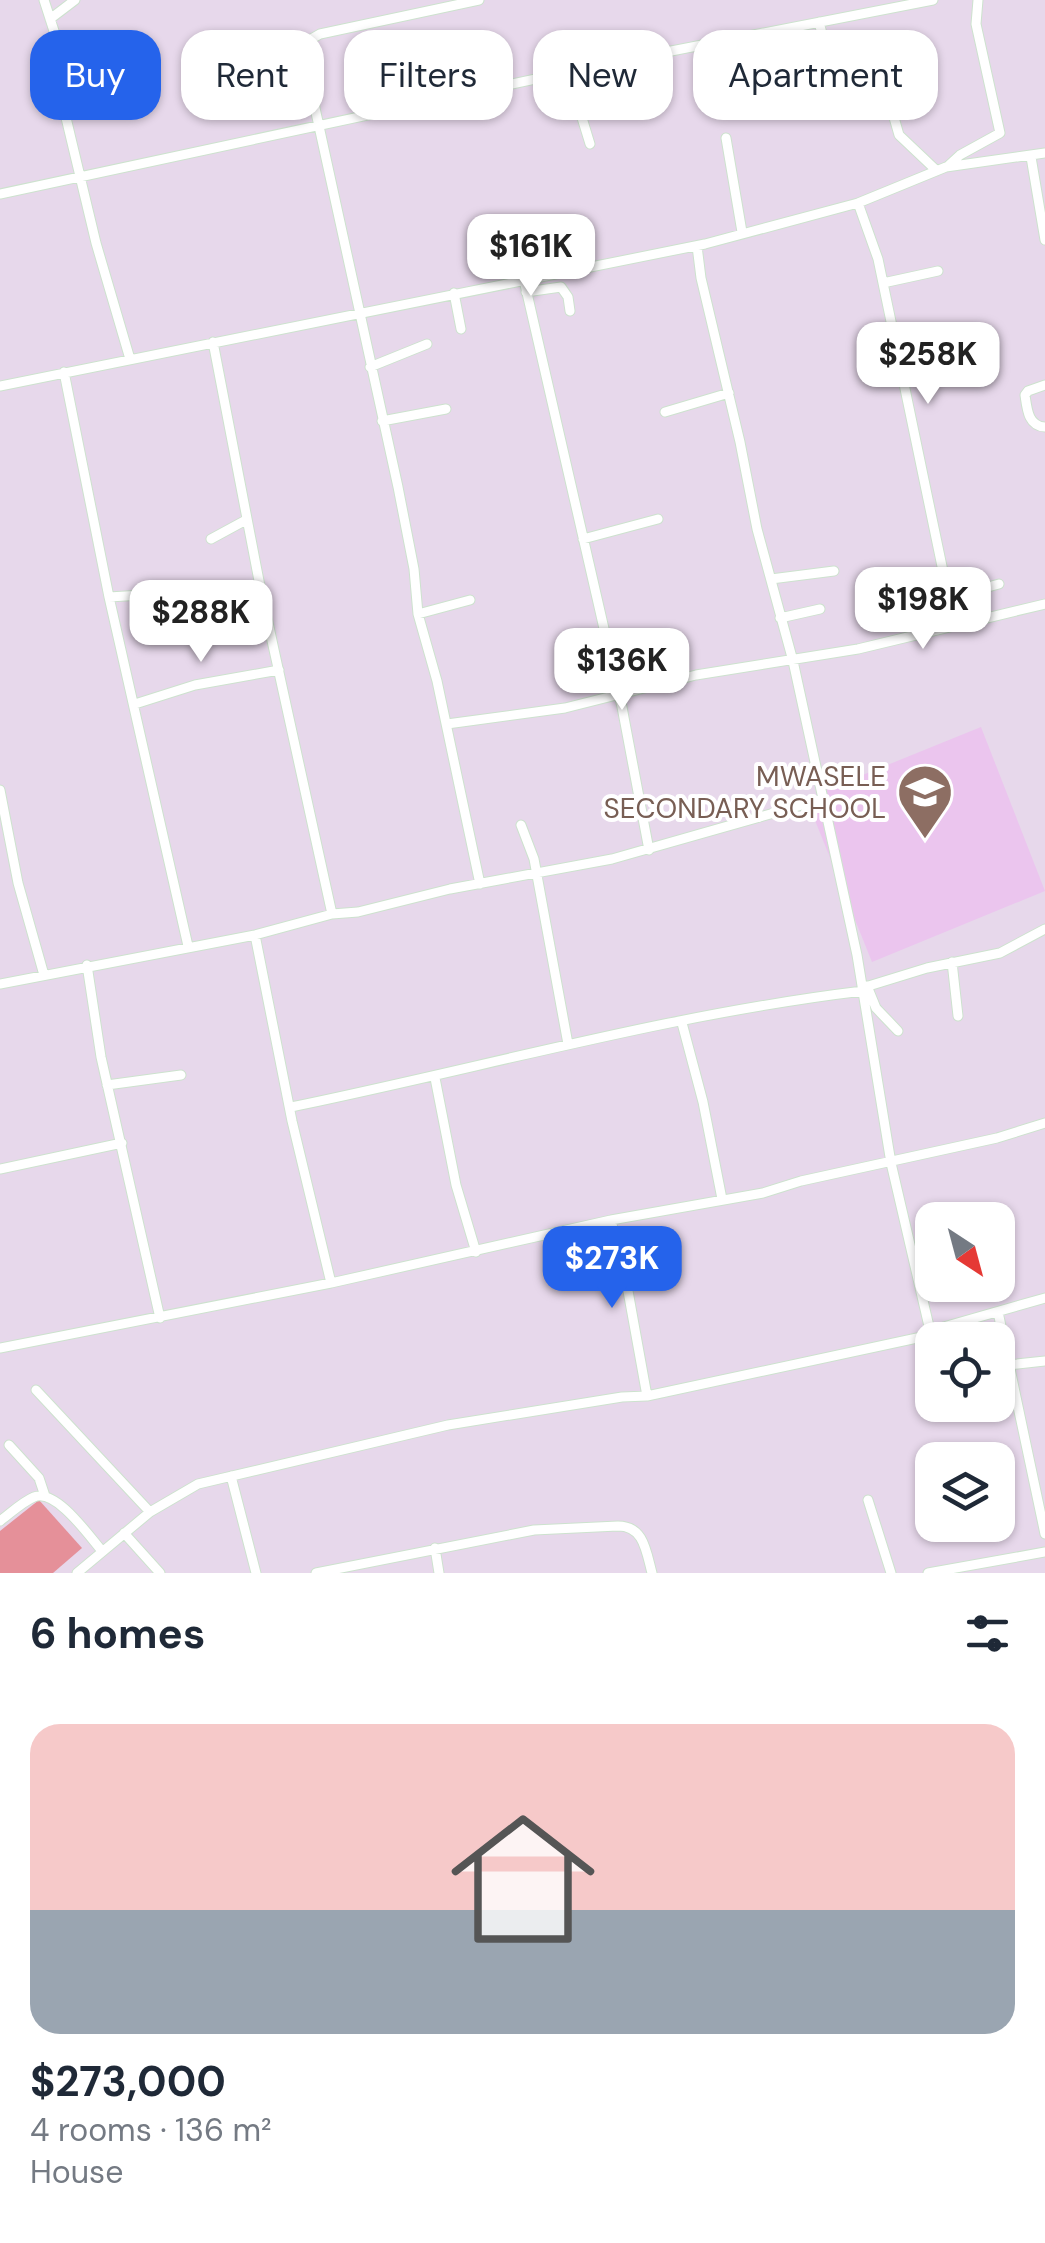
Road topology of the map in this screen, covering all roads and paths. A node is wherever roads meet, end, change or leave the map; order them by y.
1 (44, 0) edge
2 (75, 0) edge
3 (478, 0) edge
4 (933, 0) edge
5 (978, 0) edge
6 (50, 18) junction
7 (819, 22) junction
8 (821, 30) edge
9 (673, 51) edge
10 (533, 80) edge
11 (583, 120) edge
12 (894, 120) edge
13 (320, 127) junction
14 (726, 138) dead end
15 (590, 144) dead end
16 (1045, 153) edge
17 (1031, 157) junction
18 (941, 170) junction
19 (81, 179) junction
20 (0, 194) edge
21 (858, 203) junction
22 (742, 232) junction
23 (1045, 240) edge
24 (697, 246) junction
25 (938, 270) dead end
26 (883, 283) junction
27 (525, 286) junction
28 (454, 293) junction
29 (570, 311) dead end
30 (360, 312) junction
31 (461, 329) dead end
32 (213, 342) junction
33 (427, 344) dead end
34 (130, 359) junction
35 (370, 367) junction
36 (64, 372) junction
37 (0, 386) edge
38 (1045, 386) edge
39 (729, 392) junction
40 (446, 410) dead end
41 (664, 412) dead end
42 (382, 421) junction
43 (1045, 427) edge
44 (658, 519) dead end
45 (246, 520) junction
46 (212, 539) dead end
47 (583, 539) junction
48 (834, 571) dead end
49 (771, 579) junction
50 (999, 584) dead end
51 (175, 593) dead end
52 (109, 597) junction
53 (470, 600) dead end
54 (949, 602) junction
55 (1045, 604) edge
56 (820, 609) dead end
57 (878, 613) dead end
58 (418, 614) junction
59 (780, 618) junction
60 (954, 624) junction
61 (794, 660) junction
62 (278, 670) junction
63 (620, 694) junction
64 (134, 704) junction
65 (447, 724) junction
66 (0, 790) edge
67 (823, 800) junction
68 (521, 824) dead end
69 (649, 850) junction
70 (536, 874) junction
71 (480, 884) junction
72 (332, 914) junction
73 (1045, 929) edge
74 (254, 935) junction
75 (188, 946) junction
76 (952, 962) junction
77 (87, 965) junction
78 (44, 975) junction
79 (0, 984) edge
80 (864, 988) junction
81 (958, 1016) dead end
82 (682, 1022) junction
83 (898, 1031) dead end
84 (568, 1044) junction
85 (181, 1075) dead end
86 (435, 1078) junction
87 (108, 1084) junction
88 (291, 1107) junction
89 (1045, 1123) edge
90 (122, 1142) junction
91 (891, 1163) junction
92 (0, 1170) edge
93 (722, 1199) junction
94 (611, 1220) junction
95 (476, 1252) junction
96 (331, 1284) junction
97 (1045, 1298) edge
98 (998, 1312) junction
99 (160, 1318) junction
100 (928, 1322) edge
101 (962, 1322) edge
102 (1000, 1322) edge
103 (915, 1337) edge
104 (0, 1348) edge
105 (1045, 1362) edge
106 (1015, 1364) edge
107 (36, 1390) dead end
108 (647, 1396) junction
109 (1015, 1397) edge
110 (9, 1445) dead end
111 (232, 1476) junction
112 (45, 1496) junction
113 (868, 1500) dead end
114 (150, 1512) junction
115 (0, 1520) edge
116 (124, 1533) junction
117 (1045, 1534) edge
118 (435, 1548) junction
119 (102, 1551) junction
120 (1045, 1552) edge
121 (77, 1573) edge
122 (160, 1573) edge
123 (256, 1573) edge
124 (316, 1573) edge
125 (439, 1573) edge
126 (652, 1573) edge
127 (891, 1573) edge
128 (928, 1573) edge

1 - 6 street
2 - 6 street
3 - 13 street
4 - 7 street
5 - 18 street
6 - 19 street
7 - 8 street
7 - 9 street
10 - 13 street
11 - 15 street
12 - 18 street
13 - 19 street
13 - 30 street
14 - 22 street
16 - 17 street
17 - 18 street
17 - 23 street
18 - 21 street
19 - 20 street
19 - 34 street
21 - 22 street
21 - 26 street
22 - 24 street
24 - 27 street
24 - 39 street
25 - 26 street
26 - 54 street
27 - 28 street
27 - 29 street
27 - 47 street
28 - 30 street
28 - 31 street
30 - 32 street
30 - 35 street
32 - 34 street
32 - 45 street
33 - 35 street
34 - 36 street
35 - 42 street
36 - 37 street
36 - 52 street
38 - 43 street
39 - 41 street
39 - 49 street
40 - 42 street
42 - 58 street
44 - 47 street
45 - 46 street
45 - 62 street
47 - 63 street
48 - 49 street
49 - 59 street
50 - 54 street
51 - 52 street
52 - 64 street
53 - 58 street
54 - 57 street
54 - 60 street
55 - 60 street
56 - 59 street
58 - 65 street
59 - 61 street
60 - 61 street
61 - 63 street
61 - 67 street
62 - 64 street
62 - 72 street
63 - 65 street
63 - 69 street
64 - 75 street
65 - 71 street
66 - 78 street
67 - 69 street
67 - 80 street
68 - 70 street
69 - 70 street
70 - 71 street
70 - 84 street
71 - 72 street
72 - 74 street
73 - 76 street
74 - 75 street
74 - 88 street
75 - 77 street
76 - 80 street
76 - 81 street
77 - 78 street
77 - 87 street
78 - 79 street
80 - 82 street
80 - 83 street
80 - 91 street
82 - 84 street
82 - 93 street
84 - 86 street
85 - 87 street
86 - 88 street
86 - 95 street
87 - 90 street
88 - 96 street
89 - 91 street
90 - 92 street
90 - 99 street
91 - 93 street
91 - 100 street
93 - 94 street
94 - 95 street
94 - 108 street
95 - 96 street
96 - 99 street
97 - 98 street
98 - 101 street
98 - 102 street
99 - 104 street
103 - 108 street
105 - 106 street
107 - 114 street
108 - 111 street
109 - 117 street
110 - 112 street
111 - 114 street
111 - 123 street
112 - 115 street
112 - 119 street
113 - 127 street
114 - 116 street
116 - 119 street
116 - 122 street
118 - 124 street
118 - 125 street
118 - 126 street
119 - 121 street
120 - 128 street

